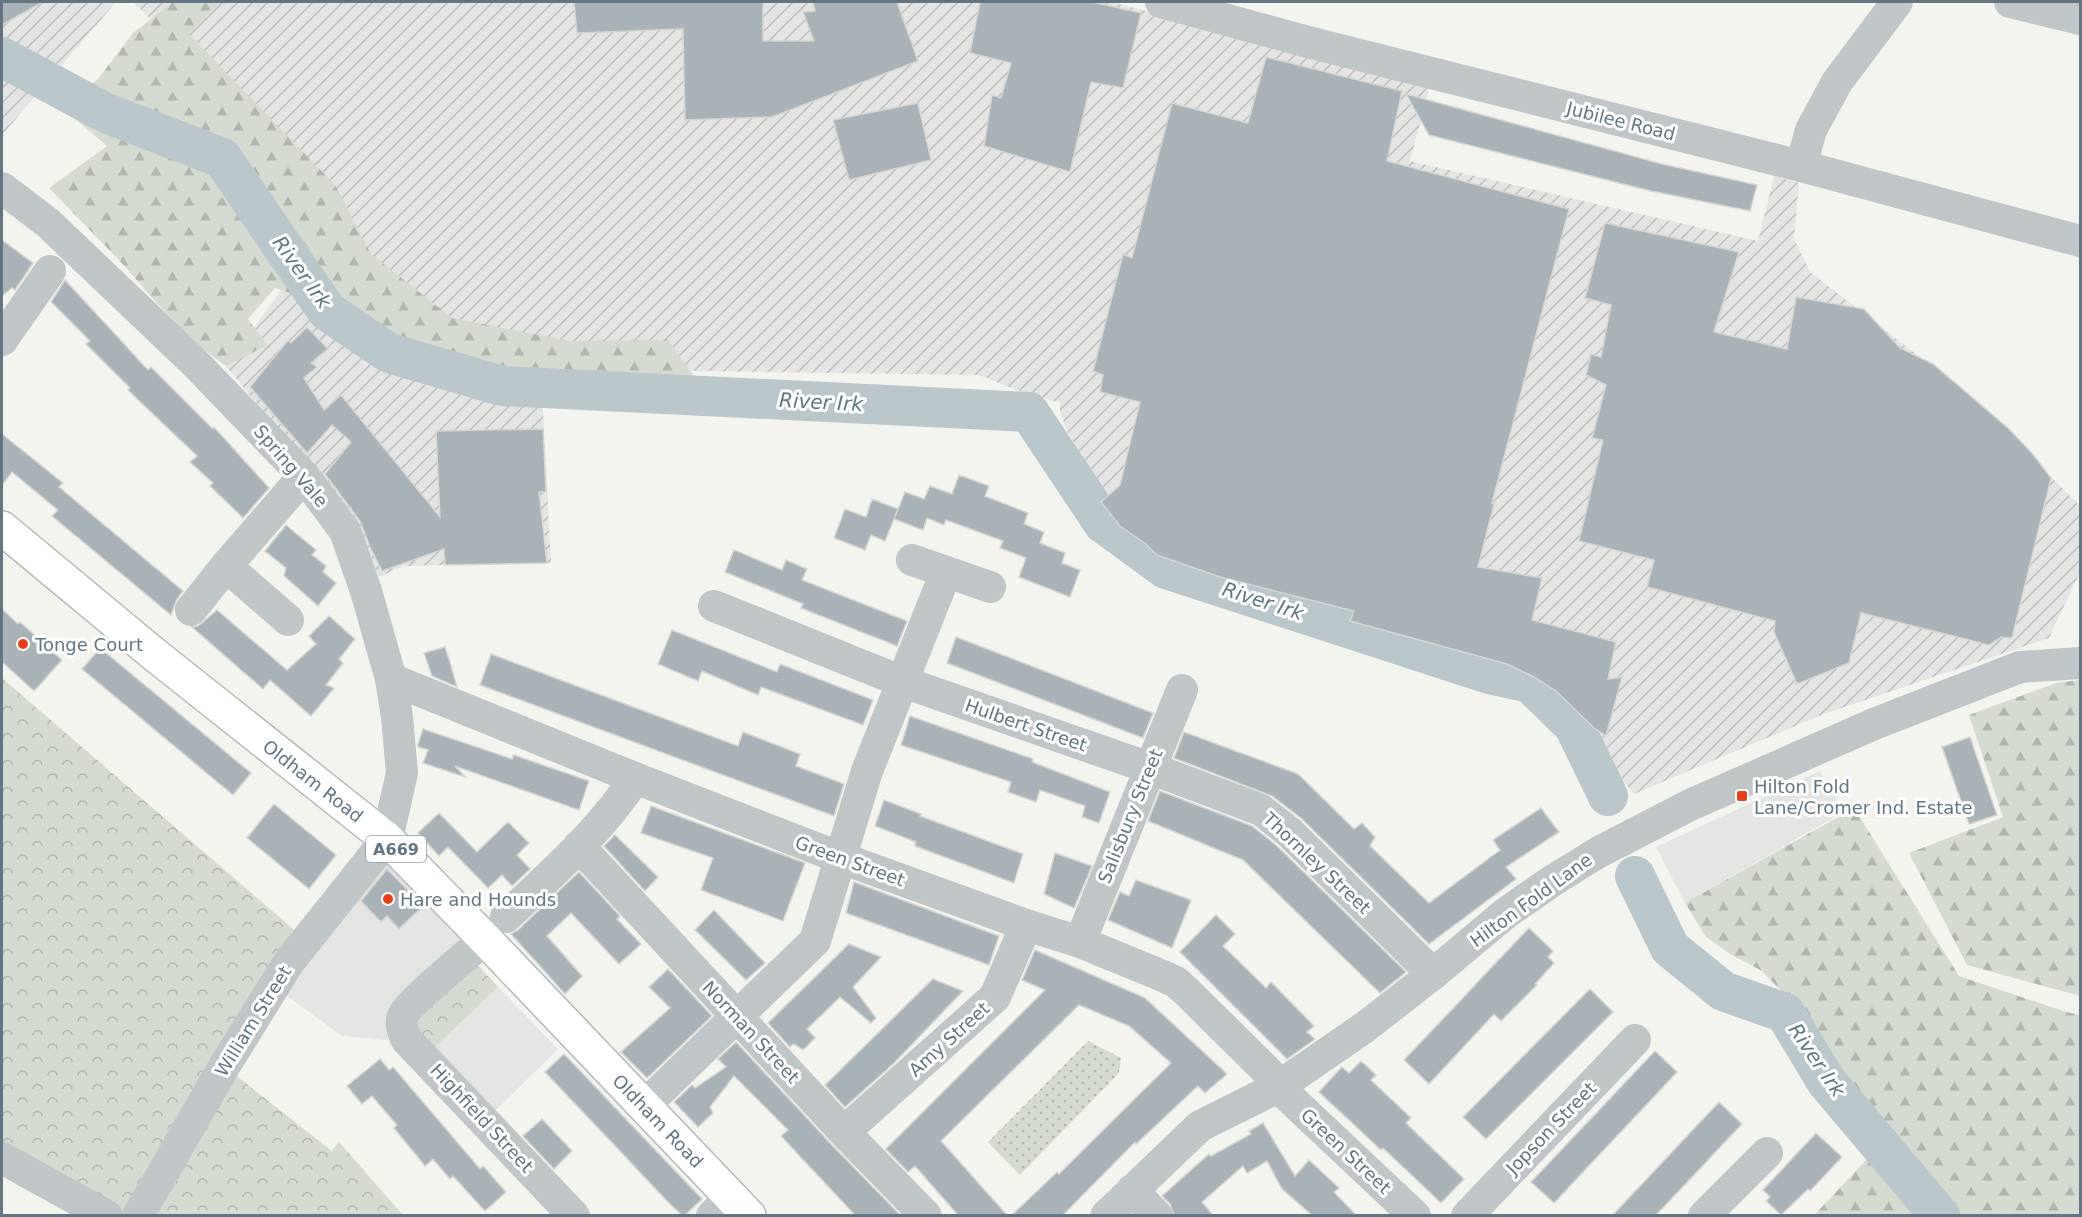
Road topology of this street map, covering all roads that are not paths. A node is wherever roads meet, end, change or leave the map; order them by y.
1 (1161, 2) edge
2 (1897, 2) edge
3 (2010, 2) edge
4 (2080, 19) edge
5 (1801, 166) junction
6 (2, 188) edge
7 (2080, 241) edge
8 (50, 271) dead end
9 (2, 340) edge
10 (304, 476) junction
11 (2, 528) edge
12 (912, 560) dead end
13 (226, 566) junction
14 (946, 572) junction
15 (990, 587) dead end
16 (714, 606) dead end
17 (191, 610) dead end
18 (288, 620) dead end
19 (2080, 663) edge
20 (391, 679) junction
21 (903, 682) junction
22 (1182, 690) dead end
23 (1150, 768) junction
24 (635, 778) junction
25 (387, 839) junction
26 (579, 846) junction
27 (841, 858) junction
28 (1026, 925) junction
29 (496, 928) junction
30 (1080, 942) junction
31 (1433, 974) junction
32 (737, 1016) junction
33 (1635, 1040) dead end
34 (1280, 1086) junction
35 (644, 1106) junction
36 (844, 1132) junction
37 (1767, 1153) dead end
38 (2, 1158) edge
39 (1132, 1190) junction
40 (730, 1209) edge
41 (107, 1215) edge
42 (138, 1215) edge
43 (574, 1215) edge
44 (926, 1215) edge
45 (1106, 1215) edge
46 (1157, 1215) edge
47 (1415, 1215) edge
48 (1467, 1215) edge
49 (1704, 1215) edge

1 - 5 street, Jubilee Road
2 - 5 street
3 - 4 street
5 - 7 street, Jubilee Road
6 - 10 street, Spring Vale
8 - 9 street
10 - 13 street
10 - 20 street, Spring Vale
11 - 25 main road, Oldham Road / A669
12 - 14 street
13 - 17 street
13 - 18 street
14 - 15 street
14 - 21 street
16 - 21 street, Hulbert Street
19 - 31 street, Hilton Fold Lane
20 - 24 street, Green Street
20 - 25 street, Spring Vale
21 - 23 street, Hulbert Street
21 - 27 street
22 - 23 street, Salisbury Street
23 - 30 street, Salisbury Street
23 - 31 street, Thornley Street
24 - 26 street
24 - 27 street, Green Street
25 - 29 main road, Oldham Road / A669
25 - 42 street, William Street
26 - 29 street
26 - 32 street, Norman Street
27 - 28 street, Green Street
27 - 32 street
28 - 30 street, Green Street
28 - 36 street, Amy Street
29 - 35 main road, Oldham Road / A669
29 - 43 street, Highfield Street
30 - 34 street, Green Street
31 - 34 street, Hilton Fold Lane
32 - 35 street
32 - 36 street, Norman Street
33 - 48 street, Jopson Street
34 - 39 street, Hilton Fold Lane
34 - 47 street, Green Street
35 - 40 main road, Oldham Road / A669
36 - 44 street, Norman Street
37 - 49 street
38 - 41 street
39 - 45 street, Hilton Fold Lane
39 - 46 street

